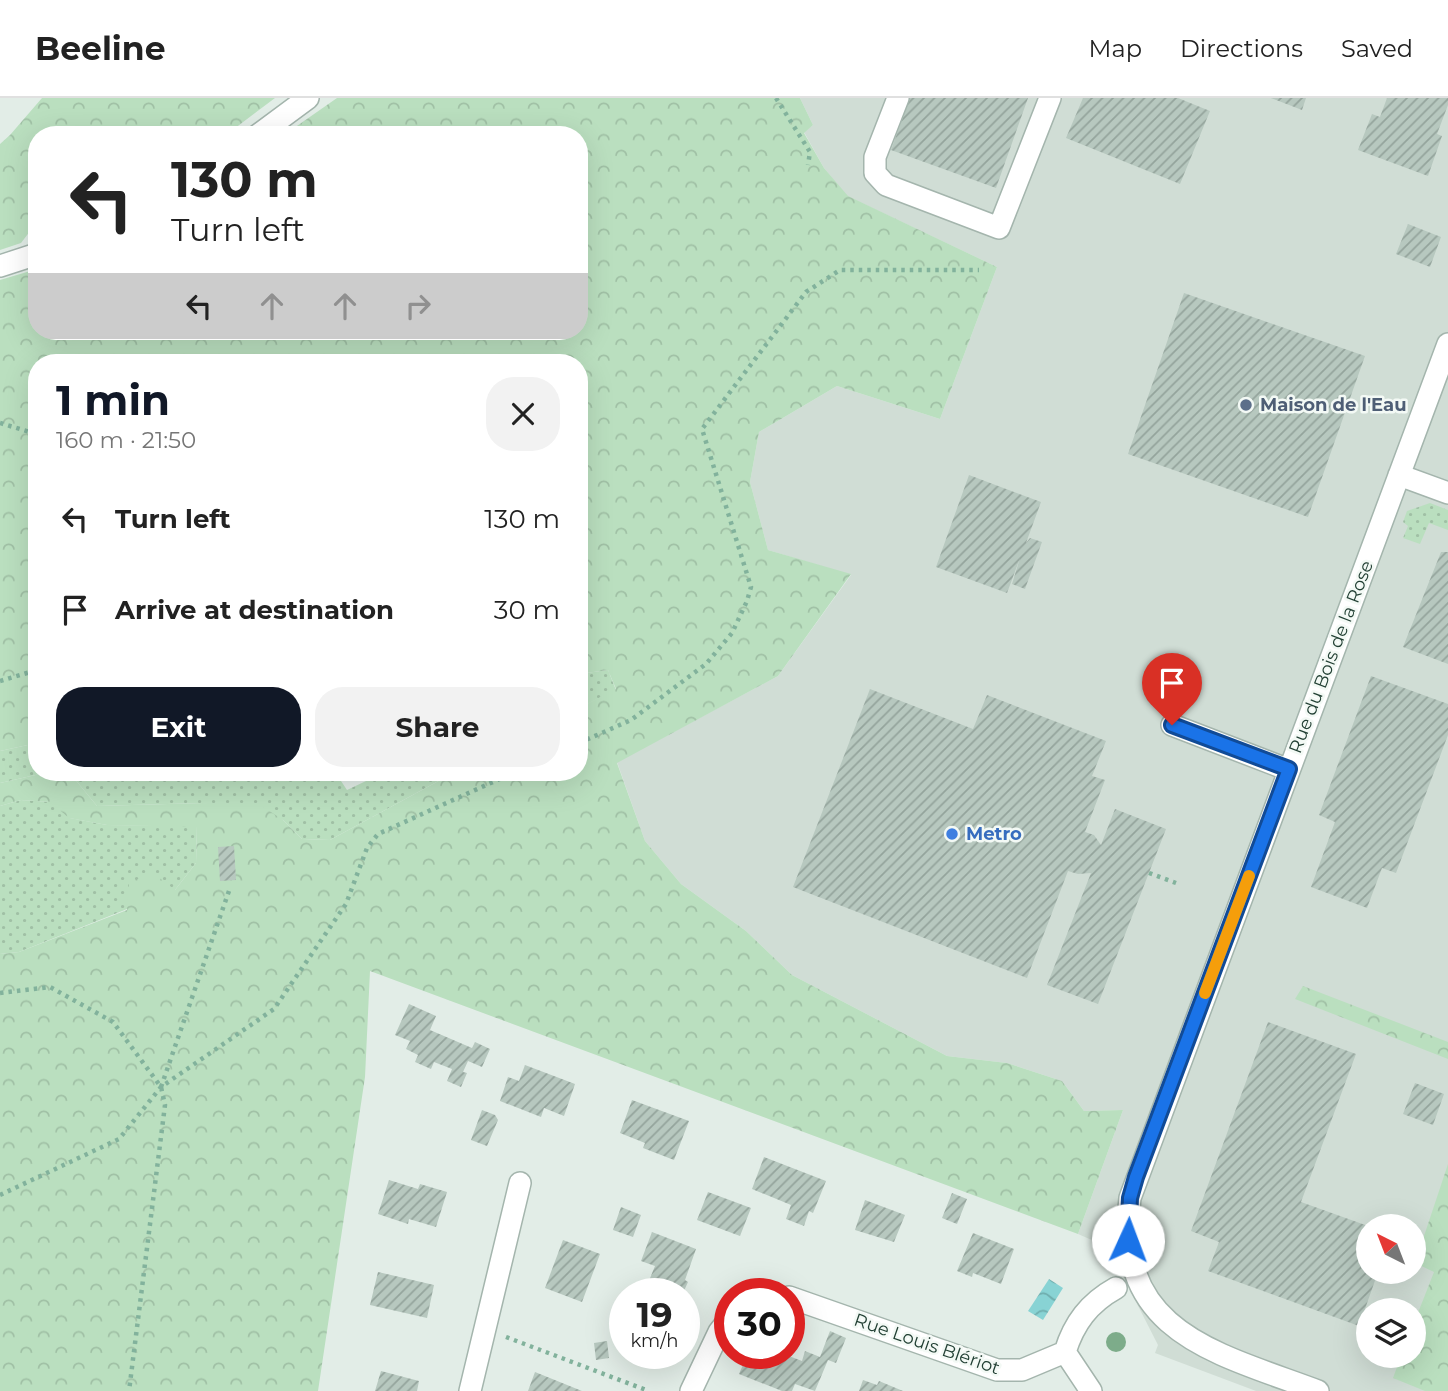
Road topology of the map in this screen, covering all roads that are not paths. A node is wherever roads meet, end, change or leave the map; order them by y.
1 (308, 98) edge
2 (898, 98) edge
3 (1050, 98) edge
4 (270, 126) edge
5 (28, 257) edge
6 (0, 266) edge
7 (1448, 344) edge
8 (1399, 475) junction
9 (1448, 493) edge
10 (1172, 725) dead end
11 (1289, 769) junction
12 (520, 1183) dead end
13 (1116, 1288) dead end
14 (805, 1303) edge
15 (714, 1343) edge
16 (1065, 1352) junction
17 (470, 1391) edge
18 (691, 1391) edge
19 (1091, 1391) edge
20 (1318, 1391) edge

1 - 4 street
2 - 3 street
5 - 6 street
7 - 8 street, Rue du Bois de la Rose
8 - 9 street
8 - 11 street, Rue du Bois de la Rose
10 - 11 street
11 - 20 street, Rue du Bois de la Rose
12 - 17 street
13 - 16 street
14 - 16 street, Rue Louis Blériot
15 - 18 street
16 - 19 street

